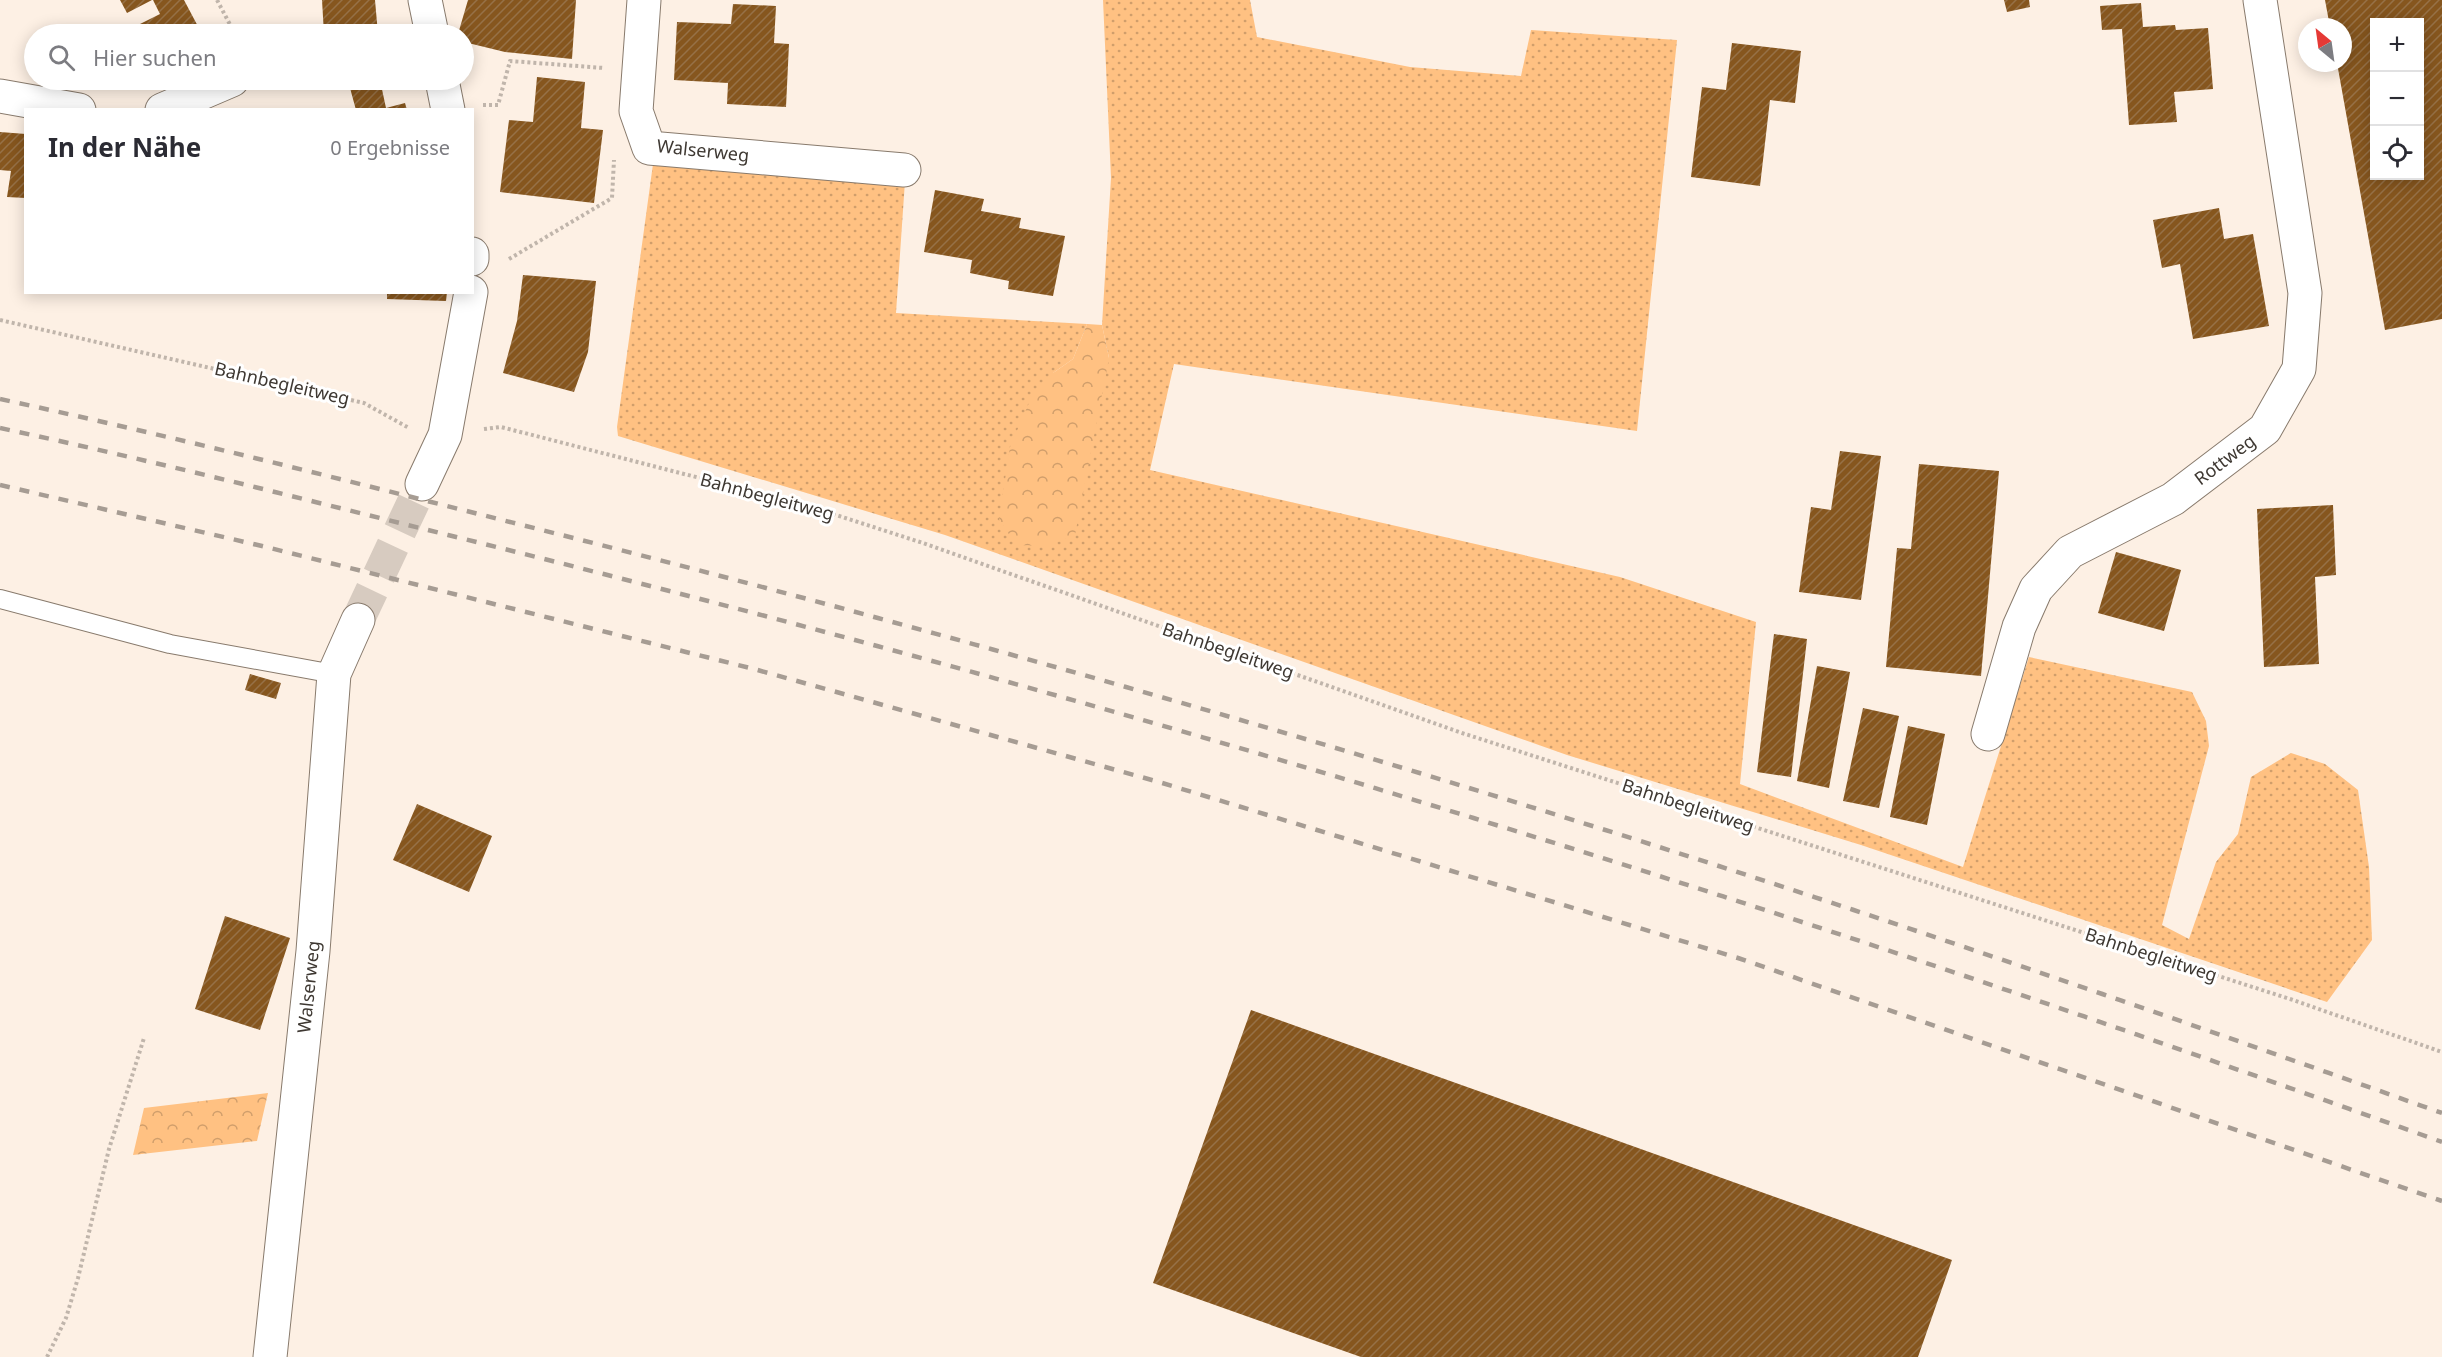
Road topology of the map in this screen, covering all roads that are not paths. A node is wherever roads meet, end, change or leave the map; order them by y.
1 (425, 0) edge
2 (644, 0) edge
3 (2260, 0) edge
4 (430, 24) edge
5 (209, 90) edge
6 (0, 96) edge
7 (68, 108) edge
8 (167, 108) edge
9 (904, 170) dead end
10 (471, 294) edge
11 (422, 484) tunnel mouth
12 (0, 599) edge
13 (358, 620) tunnel mouth
14 (334, 674) junction
15 (1988, 734) dead end
16 (270, 1357) edge

1 - 4 street
2 - 9 street, Walserweg
3 - 15 street, Rottweg
5 - 8 street
6 - 7 street
10 - 11 street
12 - 14 lane
13 - 14 street, Walserweg
14 - 16 street, Walserweg

